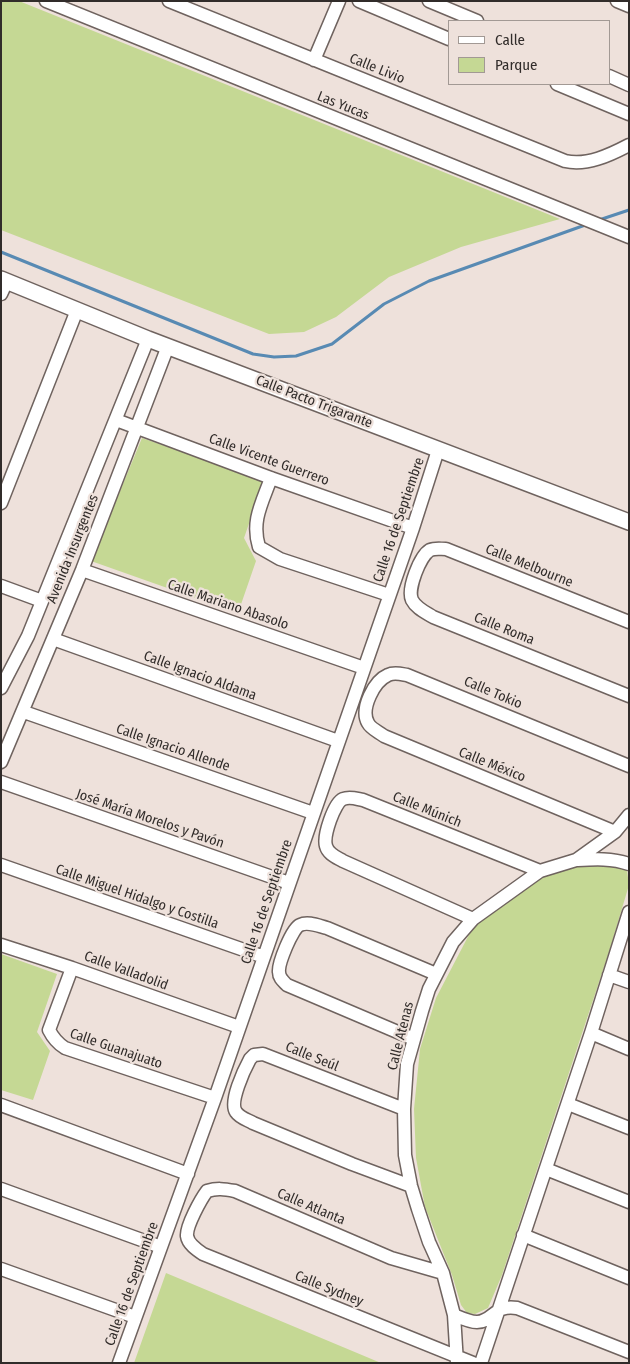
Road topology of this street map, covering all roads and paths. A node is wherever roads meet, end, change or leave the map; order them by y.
1 (46, 1) edge
2 (168, 1) edge
3 (339, 1) edge
4 (359, 1) edge
5 (430, 1) edge
6 (617, 1) edge
7 (629, 6) edge
8 (475, 20) edge
9 (448, 39) edge
10 (314, 60) junction
11 (610, 76) edge
12 (559, 85) edge
13 (629, 85) edge
14 (629, 114) edge
15 (629, 145) edge
16 (626, 236) edge
17 (3, 285) edge
18 (77, 310) junction
19 (148, 339) junction
20 (168, 346) junction
21 (116, 420) junction
22 (137, 428) junction
23 (438, 450) junction
24 (271, 478) junction
25 (1, 503) edge
26 (629, 522) edge
27 (413, 528) junction
28 (422, 560) joint
29 (82, 570) junction
30 (1, 586) edge
31 (389, 595) junction
32 (42, 601) junction
33 (629, 622) edge
34 (52, 639) junction
35 (7, 664) edge
36 (364, 668) junction
37 (1, 688) edge
38 (629, 696) edge
39 (24, 712) junction
40 (366, 715) joint
41 (338, 741) junction
42 (1, 762) edge
43 (629, 766) edge
44 (1, 782) edge
45 (313, 813) junction
46 (629, 815) edge
47 (615, 832) junction
48 (576, 860) junction
49 (629, 864) edge
50 (1, 865) edge
51 (540, 871) junction
52 (289, 883) junction
53 (629, 912) edge
54 (473, 919) junction
55 (1, 945) edge
56 (264, 957) junction
57 (72, 968) junction
58 (436, 974) junction
59 (609, 975) junction
60 (629, 982) edge
61 (239, 1027) junction
62 (591, 1033) junction
63 (414, 1038) junction
64 (629, 1048) edge
65 (215, 1098) junction
66 (568, 1104) junction
67 (1, 1105) edge
68 (404, 1109) junction
69 (629, 1128) edge
70 (546, 1169) junction
71 (188, 1174) junction
72 (411, 1186) junction
73 (1, 1189) edge
74 (629, 1202) edge
75 (188, 1230) joint
76 (523, 1235) junction
77 (161, 1247) junction
78 (1, 1269) edge
79 (443, 1273) junction
80 (629, 1278) edge
81 (499, 1309) junction
82 (454, 1315) junction
83 (135, 1317) junction
84 (629, 1352) edge
85 (457, 1360) edge
86 (119, 1363) edge
87 (473, 1363) edge
88 (481, 1363) edge

1 - 16 street, Las Yucas
2 - 10 street, Calle Livio
3 - 10 street
4 - 9 street
5 - 8 street
6 - 7 street
10 - 15 street, Calle Livio
11 - 13 street
12 - 14 street
17 - 18 street, Calle Pacto Trigarante
18 - 19 street, Calle Pacto Trigarante
18 - 25 street
19 - 20 street, Calle Pacto Trigarante
19 - 21 street, Avenida Insurgentes
20 - 22 street, Avenida Insurgentes
20 - 23 street, Calle Pacto Trigarante
21 - 22 street, Calle Vicente Guerrero
21 - 32 street, Avenida Insurgentes
22 - 24 street, Calle Vicente Guerrero
22 - 29 street, Avenida Insurgentes
23 - 26 street, Calle Pacto Trigarante
23 - 27 street, Calle 16 de Septiembre
24 - 27 street, Calle Vicente Guerrero
24 - 31 street
27 - 31 street, Calle 16 de Septiembre
28 - 33 street, Calle Melbourne
28 - 38 street, Calle Roma
29 - 34 street, Avenida Insurgentes
29 - 36 street, Calle Mariano Abasolo
30 - 32 street
31 - 36 street, Calle 16 de Septiembre
32 - 35 street, Avenida Insurgentes
34 - 39 street, Avenida Insurgentes
34 - 41 street, Calle Ignacio Aldama
35 - 37 street, Avenida Insurgentes
36 - 41 street, Calle 16 de Septiembre
39 - 42 street, Avenida Insurgentes
39 - 45 street, Calle Ignacio Allende
40 - 43 street, Calle Tokio
40 - 47 street, Calle México
41 - 45 street, Calle 16 de Septiembre
44 - 52 street, José María Morelos y Pavón
45 - 52 street, Calle 16 de Septiembre
46 - 47 street, Calle Atenas
47 - 48 street, Calle Atenas
48 - 49 street, Calle Atenas
48 - 51 street, Calle Atenas
50 - 56 street, Calle Miguel Hidalgo y Costilla
51 - 54 street, Calle Atenas
51 - 54 street, Calle Múnich
52 - 56 street, Calle 16 de Septiembre
53 - 59 street
54 - 58 street, Calle Atenas
55 - 57 street, Calle Valladolid
56 - 61 street, Calle 16 de Septiembre
57 - 61 street, Calle Valladolid
57 - 65 street, Calle Guanajuato
58 - 63 street, Calle Atenas
58 - 63 street
59 - 60 street
59 - 62 street
61 - 65 street, Calle 16 de Septiembre
62 - 64 street
62 - 66 street
63 - 68 street, Calle Atenas
65 - 71 street, Calle 16 de Septiembre
66 - 69 street
66 - 70 street
67 - 71 street
68 - 72 street, Calle Atenas
68 - 72 street, Calle Seúl
70 - 74 street
70 - 76 street
71 - 77 street, Calle 16 de Septiembre
72 - 79 street, Calle Atenas
73 - 77 street
75 - 79 street, Calle Atlanta
75 - 85 street, Calle Sydney
76 - 80 street
76 - 81 street
77 - 83 street, Calle 16 de Septiembre
78 - 83 street
79 - 82 street, Calle Atenas
81 - 82 street
81 - 84 street
81 - 88 street
82 - 85 street, Calle Atenas
83 - 86 street, Calle 16 de Septiembre
85 - 87 street, Calle Sydney

